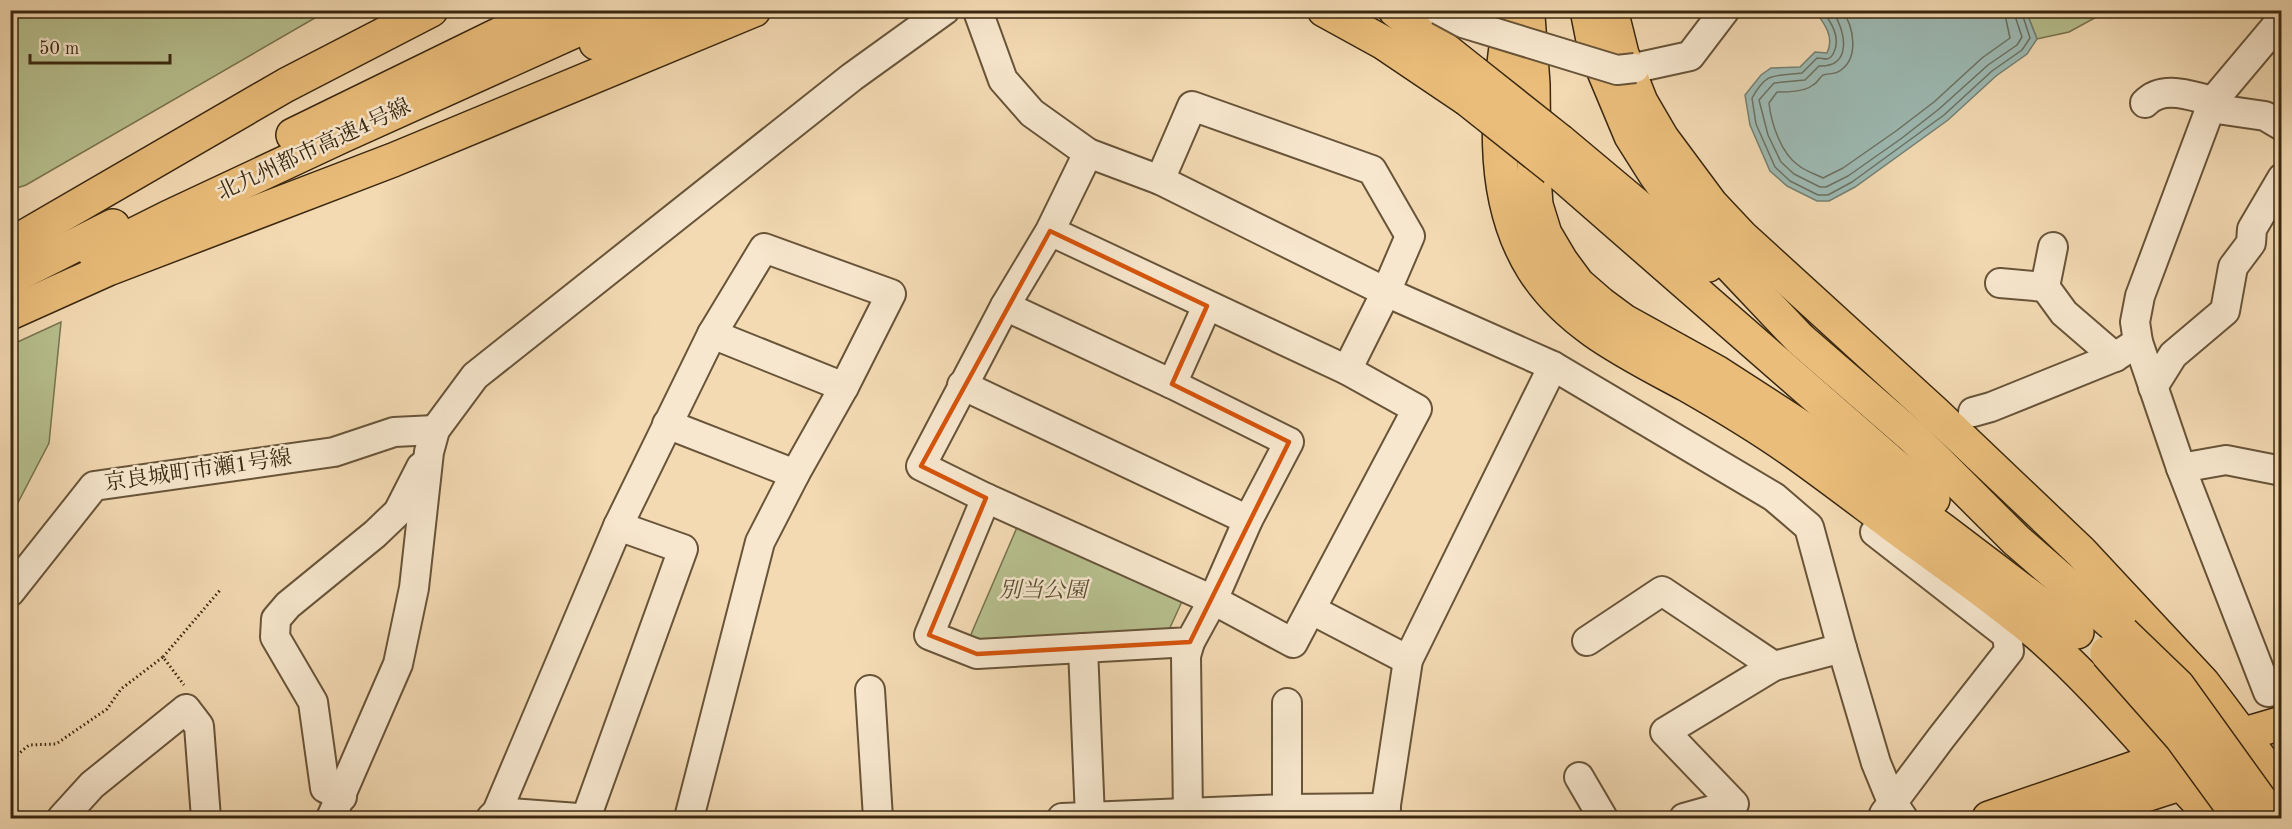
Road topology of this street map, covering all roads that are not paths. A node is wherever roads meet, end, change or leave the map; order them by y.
1 (431, 10) edge
2 (549, 10) edge
3 (621, 10) edge
4 (678, 10) edge
5 (754, 10) edge
6 (945, 10) edge
7 (1324, 10) edge
8 (1395, 10) edge
9 (1439, 10) edge
10 (1511, 10) edge
11 (1527, 10) edge
12 (1587, 10) edge
13 (1611, 10) edge
14 (1725, 10) edge
15 (983, 12) edge
16 (2282, 19) edge
17 (852, 77) junction
18 (1470, 86) junction
19 (2145, 103) dead end
20 (2212, 105) junction
21 (2282, 126) edge
22 (342, 136) junction
23 (1088, 153) junction
24 (1557, 155) junction
25 (2282, 178) edge
26 (1160, 180) junction
27 (1050, 231) junction
28 (10, 244) edge
29 (2053, 247) dead end
30 (10, 278) edge
31 (2000, 283) dead end
32 (2045, 287) junction
33 (1386, 292) junction
34 (10, 297) edge
35 (1005, 306) junction
36 (1208, 306) junction
37 (10, 313) edge
38 (712, 334) junction
39 (2126, 350) junction
40 (1553, 366) junction
41 (1347, 370) junction
42 (1172, 384) junction
43 (962, 385) junction
44 (844, 387) junction
45 (2153, 387) junction
46 (1973, 412) dead end
47 (667, 424) junction
48 (1914, 438) junction
49 (432, 441) junction
50 (2181, 468) junction
51 (2282, 471) edge
52 (795, 474) junction
53 (986, 498) junction
54 (1248, 520) junction
55 (618, 526) junction
56 (1875, 532) dead end
57 (10, 592) edge
58 (1212, 600) junction
59 (1312, 610) junction
60 (2077, 632) junction
61 (1587, 640) dead end
62 (1190, 642) junction
63 (2115, 643) junction
64 (1083, 648) junction
65 (1842, 648) junction
66 (1408, 660) junction
67 (1774, 666) junction
68 (870, 690) dead end
69 (2275, 690) edge
70 (1287, 703) dead end
71 (2282, 723) edge
72 (2262, 748) edge
73 (2160, 759) junction
74 (1579, 777) dead end
75 (2180, 784) junction
76 (2282, 788) edge
77 (336, 808) edge
78 (1287, 809) junction
79 (1737, 811) edge
80 (1892, 813) edge
81 (1385, 814) edge
82 (494, 815) edge
83 (1188, 816) edge
84 (1090, 818) edge
85 (62, 819) edge
86 (206, 819) edge
87 (578, 819) edge
88 (586, 819) edge
89 (689, 819) edge
90 (878, 819) edge
91 (1062, 819) edge
92 (1603, 819) edge
93 (1684, 819) edge
94 (1989, 819) edge
95 (2074, 819) edge
96 (2214, 819) edge
97 (2240, 819) edge
98 (2273, 819) edge

1 - 28 highway
2 - 30 highway
3 - 22 highway, 北九州都市高速4号線
4 - 22 highway
5 - 37 highway
6 - 17 street
7 - 18 highway
8 - 18 highway
9 - 14 street, bridge
10 - 73 highway
11 - 60 highway
12 - 48 highway
13 - 72 highway
15 - 17 street
15 - 23 street
16 - 20 street
17 - 49 street
18 - 24 highway, bridge
19 - 20 street
20 - 21 street
20 - 39 street
22 - 34 highway, 北九州都市高速4号線
23 - 26 street
23 - 27 street
24 - 48 highway
24 - 60 highway
25 - 45 street
26 - 33 street
26 - 33 street
27 - 35 street
27 - 36 street
29 - 32 street
31 - 32 street
32 - 39 street
33 - 40 street
33 - 41 street
35 - 42 street
35 - 43 street
36 - 41 street
36 - 42 street
38 - 44 street
38 - 44 street
38 - 47 street
39 - 45 street
39 - 46 street
40 - 65 street
40 - 66 street
41 - 59 street
42 - 54 street
43 - 53 street
43 - 54 street
44 - 52 street
45 - 50 street
47 - 52 street
47 - 55 street
48 - 63 highway
49 - 57 street, 京良城町市瀬1号線
49 - 77 street
49 - 77 street
50 - 51 street
50 - 69 street
52 - 89 street
53 - 58 street
53 - 64 street
54 - 58 street
55 - 82 street
55 - 88 street
56 - 80 street
58 - 59 street
58 - 62 street
59 - 66 street
60 - 63 highway
61 - 67 street
62 - 64 street
62 - 83 street
63 - 97 highway, bridge
63 - 98 highway, bridge
64 - 84 street
65 - 67 street
65 - 80 street
66 - 81 street
67 - 79 street
68 - 90 street
70 - 78 street
71 - 72 highway
72 - 73 highway
72 - 75 highway
72 - 76 highway
73 - 75 highway
73 - 94 highway
74 - 92 street
75 - 95 highway
75 - 96 highway
78 - 81 street
78 - 83 street
79 - 93 street
82 - 87 street
83 - 84 street
84 - 91 street
85 - 86 street

